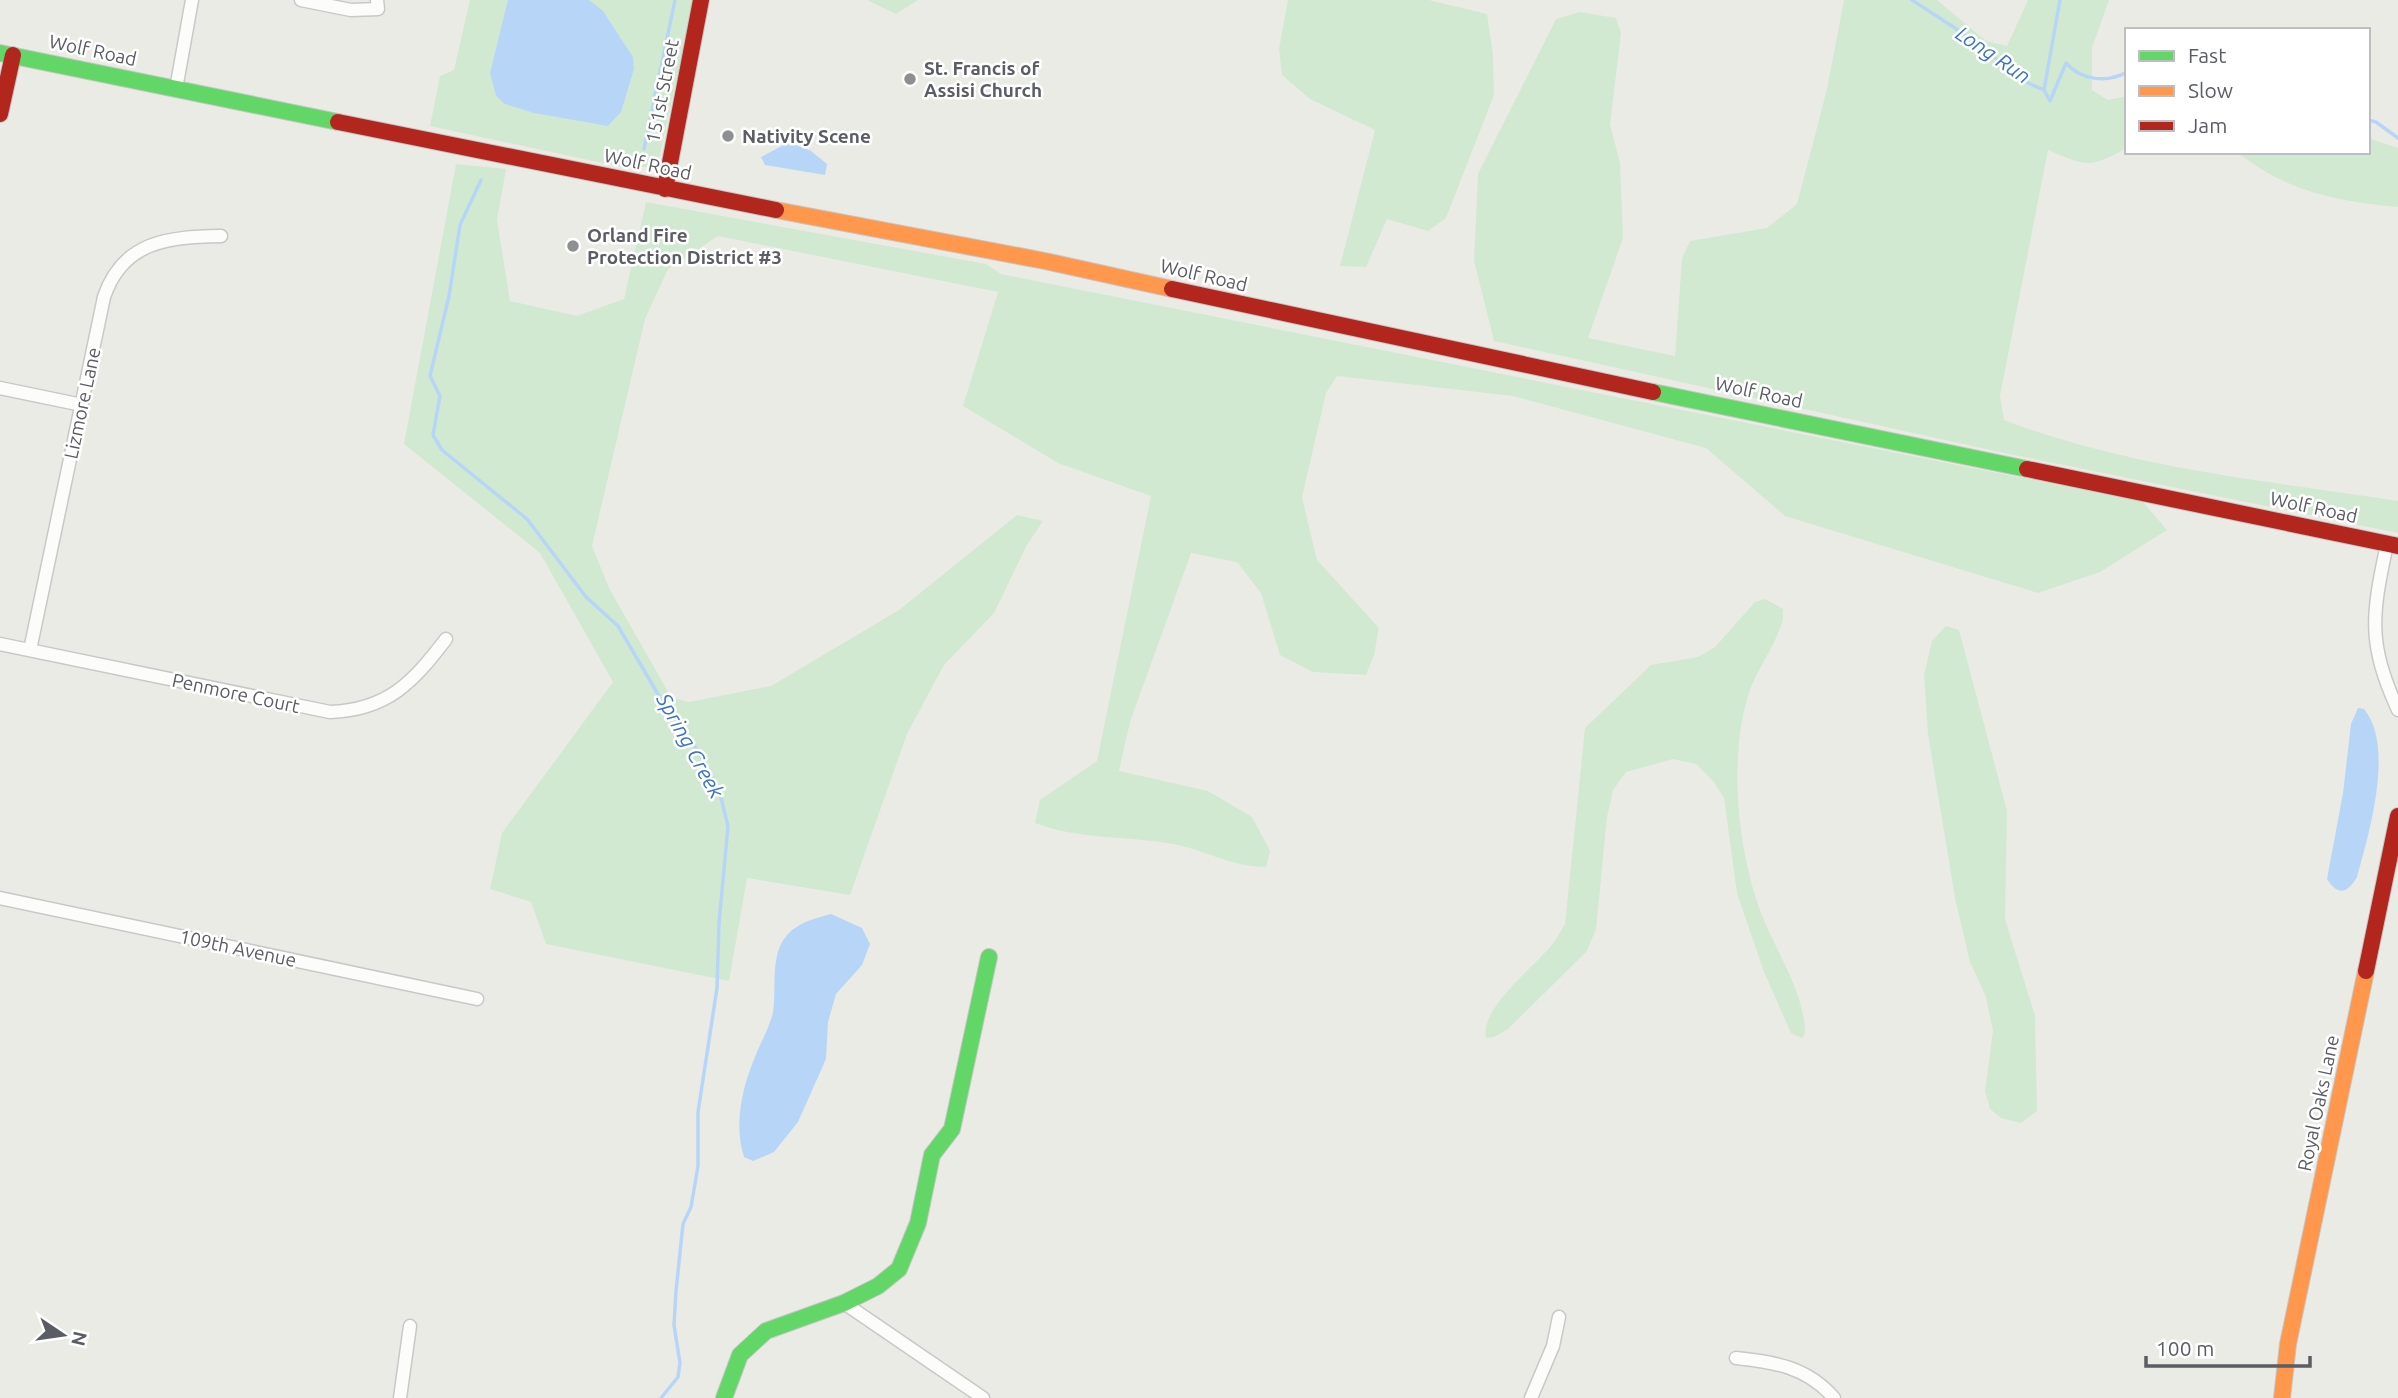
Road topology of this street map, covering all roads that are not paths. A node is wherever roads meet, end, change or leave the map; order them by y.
1 (192, 0) edge
2 (301, 0) edge
3 (377, 0) edge
4 (701, 0) edge
5 (6, 54) edge
6 (176, 89) junction
7 (0, 114) edge
8 (665, 189) junction
9 (221, 236) dead end
10 (0, 388) edge
11 (82, 405) junction
12 (2393, 545) edge
13 (446, 639) dead end
14 (0, 644) edge
15 (30, 650) junction
16 (2398, 710) edge
17 (2398, 816) edge
18 (0, 898) edge
19 (989, 957) dead end
20 (477, 999) dead end
21 (844, 1303) junction
22 (1559, 1317) dead end
23 (410, 1326) dead end
24 (1736, 1359) dead end
25 (400, 1398) edge
26 (724, 1398) edge
27 (983, 1398) edge
28 (1531, 1398) edge
29 (1834, 1398) edge
30 (2282, 1398) edge

1 - 6 street
2 - 3 street
4 - 8 main road, 151st Street
5 - 6 main road, Wolf Road
5 - 7 main road
6 - 8 main road, Wolf Road
8 - 12 main road, Wolf Road
9 - 11 street, Lizmore Lane
10 - 11 street
11 - 15 street, Lizmore Lane
12 - 16 street
13 - 15 street, Penmore Court
14 - 15 street, Penmore Court
17 - 30 main road, Royal Oaks Lane
18 - 20 street, 109th Avenue
19 - 21 main road
21 - 26 main road
21 - 27 street
22 - 28 street
23 - 25 street
24 - 29 street

